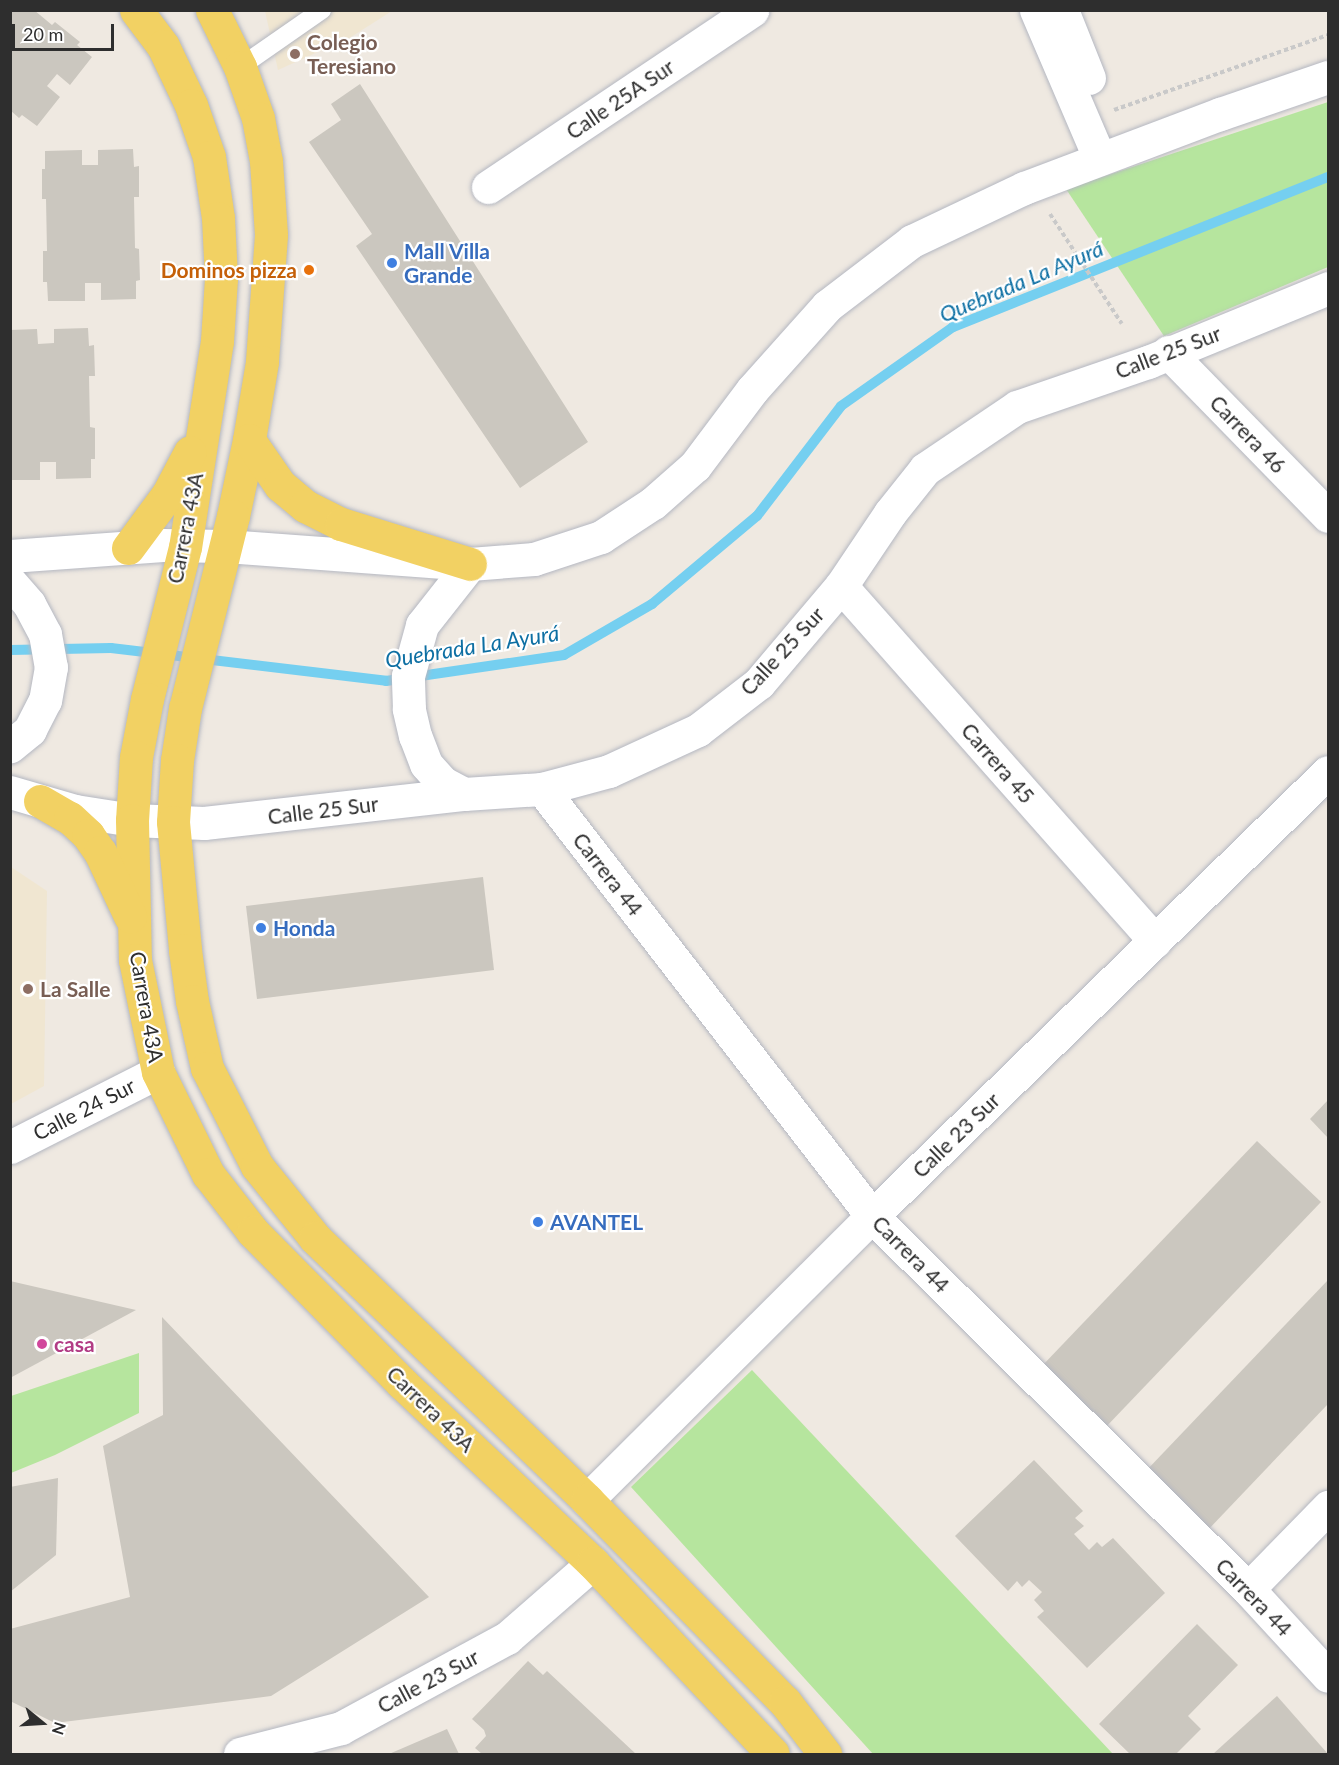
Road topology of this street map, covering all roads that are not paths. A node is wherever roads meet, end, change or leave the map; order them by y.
1 (135, 10) edge
2 (212, 10) edge
3 (322, 10) edge
4 (752, 10) edge
5 (1036, 10) edge
6 (1062, 10) edge
7 (297, 18) edge
8 (240, 67) junction
9 (1329, 77) edge
10 (1109, 156) junction
11 (488, 187) dead end
12 (1329, 288) edge
13 (1168, 352) junction
14 (206, 411) junction
15 (249, 440) junction
16 (1329, 516) edge
17 (226, 546) junction
18 (185, 547) junction
19 (128, 548) junction
20 (10, 556) edge
21 (470, 564) junction
22 (841, 586) junction
23 (20, 593) edge
24 (20, 738) edge
25 (1329, 772) edge
26 (542, 789) junction
27 (464, 794) junction
28 (25, 797) edge
29 (132, 820) junction
30 (174, 822) junction
31 (135, 927) junction
32 (1155, 941) junction
33 (158, 1072) junction
34 (10, 1147) edge
35 (872, 1216) junction
36 (587, 1500) junction
37 (1329, 1507) edge
38 (593, 1563) junction
39 (1248, 1589) junction
40 (1329, 1676) edge
41 (240, 1755) edge
42 (773, 1755) edge
43 (825, 1755) edge

1 - 14 main road, Carrera 43A
2 - 8 main road, Carrera 43A
3 - 7 lane
4 - 11 street, Calle 25A Sur
5 - 10 street
6 - 10 street
7 - 8 lane
8 - 15 main road, Carrera 43A
9 - 10 street
10 - 21 street
12 - 13 street, Calle 25 Sur
13 - 16 street, Carrera 46
13 - 22 street, Calle 25 Sur
14 - 18 main road, Carrera 43A
14 - 19 main road
15 - 17 main road, Carrera 43A
15 - 21 main road
17 - 18 street
17 - 21 street
17 - 30 main road, Carrera 43A
18 - 19 street
18 - 29 main road, Carrera 43A
19 - 20 street
21 - 27 street
22 - 26 street, Calle 25 Sur
22 - 32 street, Carrera 45
23 - 24 street
25 - 32 street, Calle 23 Sur
26 - 27 street, Calle 25 Sur
26 - 35 street, Carrera 44
27 - 30 street, Calle 25 Sur
28 - 29 street, Calle 25 Sur
28 - 31 main road
29 - 30 street, Calle 25 Sur
29 - 31 main road, Carrera 43A
30 - 36 main road, Carrera 43A
31 - 33 main road, Carrera 43A
32 - 35 street, Calle 23 Sur
33 - 34 street, Calle 24 Sur
33 - 38 main road, Carrera 43A
35 - 36 street, Calle 23 Sur
35 - 39 street, Carrera 44
36 - 43 main road, Carrera 43A
37 - 39 street
38 - 41 street, Calle 23 Sur
38 - 42 main road, Carrera 43A
39 - 40 street, Carrera 44

